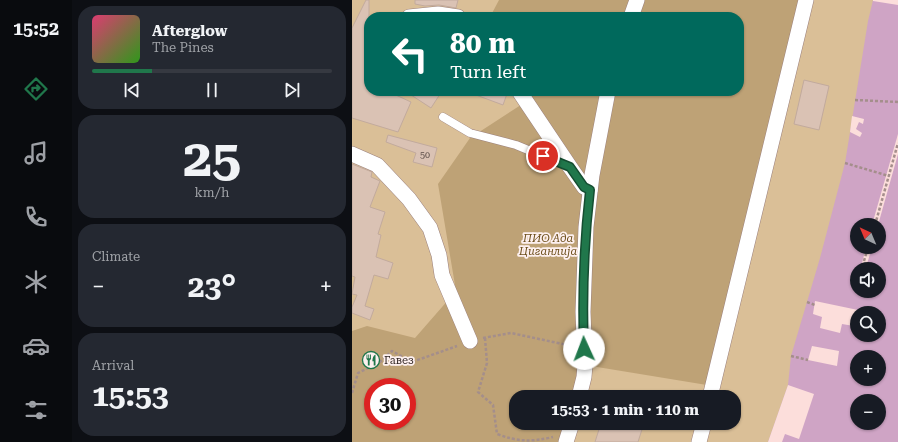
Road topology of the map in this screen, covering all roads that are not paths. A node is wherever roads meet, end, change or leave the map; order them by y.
1 (637, 0) edge
2 (806, 0) edge
3 (633, 12) edge
4 (522, 96) edge
5 (607, 96) edge
6 (443, 117) dead end
7 (352, 154) edge
8 (570, 167) junction
9 (590, 190) junction
10 (470, 341) dead end
11 (581, 390) edge
12 (712, 390) edge
13 (703, 430) edge
14 (700, 442) edge

1 - 3 street
2 - 12 street
4 - 8 street
5 - 9 street
6 - 8 lane
7 - 10 street
8 - 9 street
9 - 11 street
13 - 14 street

